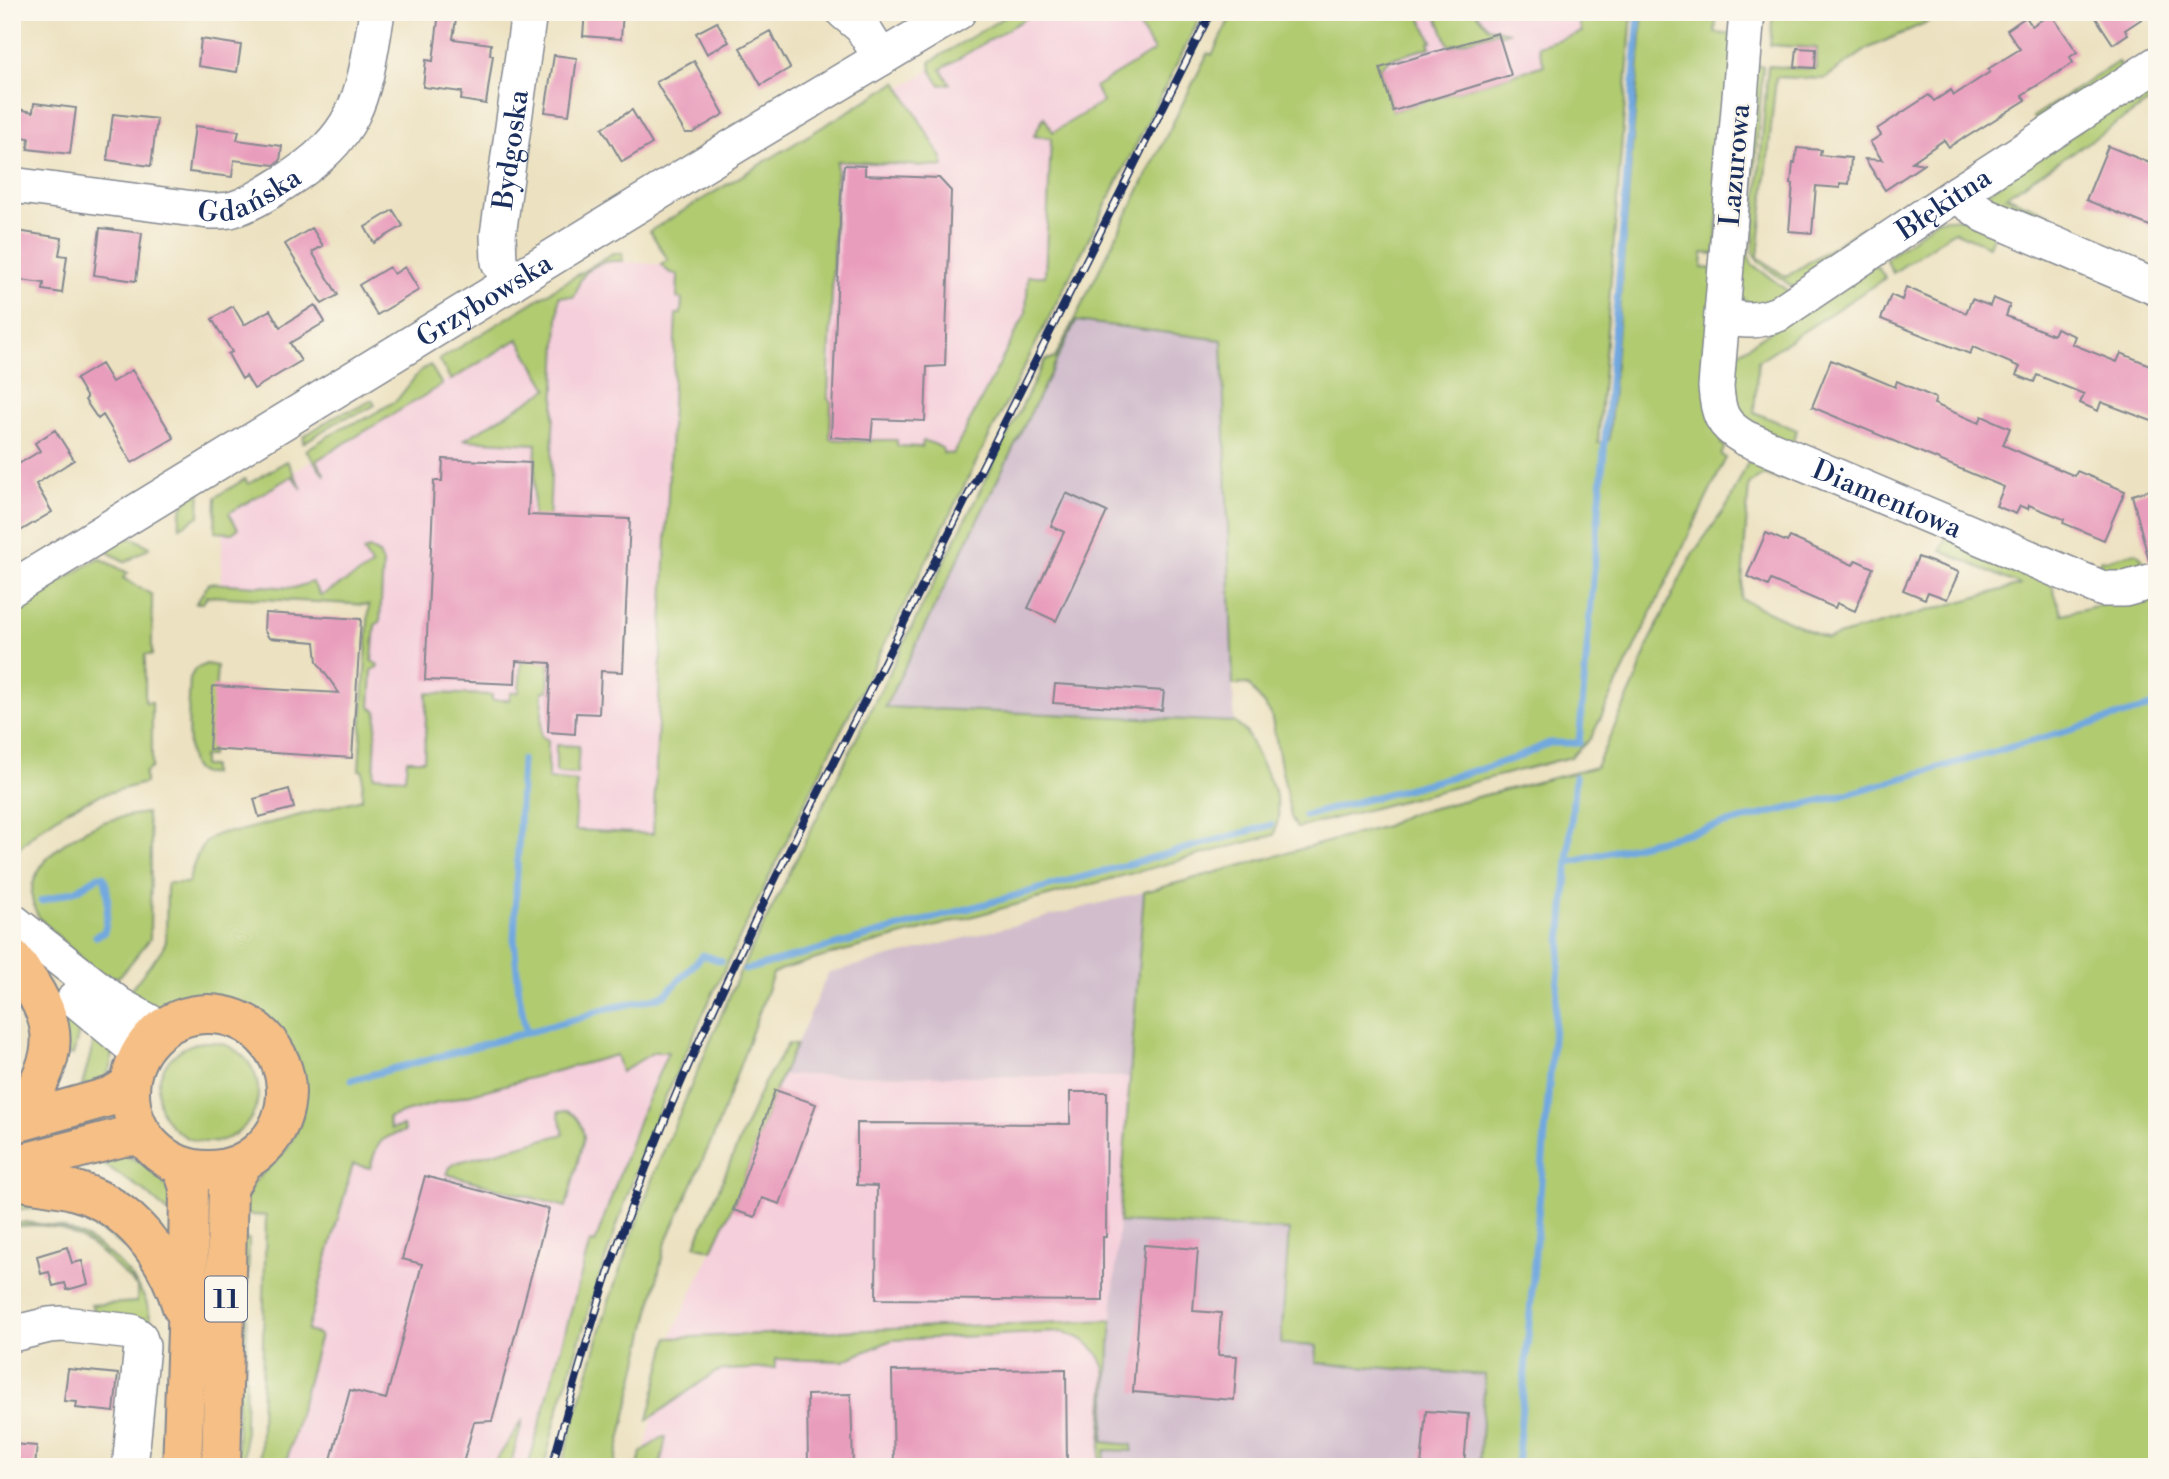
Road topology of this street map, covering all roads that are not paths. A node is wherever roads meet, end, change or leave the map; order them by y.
1 (377, 12) edge
2 (529, 12) edge
3 (844, 12) edge
4 (958, 12) edge
5 (1746, 12) edge
6 (881, 58) junction
7 (2157, 64) edge
8 (12, 185) edge
9 (1958, 193) junction
10 (510, 284) junction
11 (2157, 288) edge
12 (1722, 317) junction
13 (2157, 580) edge
14 (12, 588) edge
15 (12, 921) edge
16 (12, 948) edge
17 (12, 958) edge
18 (144, 1056) junction
19 (12, 1124) edge
20 (143, 1136) junction
21 (243, 1163) junction
22 (12, 1166) edge
23 (183, 1166) junction
24 (12, 1179) edge
25 (187, 1330) junction
26 (12, 1334) edge
27 (130, 1467) edge
28 (182, 1467) edge
29 (221, 1467) edge

1 - 8 street, Gdańska
2 - 10 street, Bydgoska
3 - 6 street
4 - 6 street, Grzybowska
5 - 12 street, Lazurowa
6 - 10 street, Grzybowska
7 - 9 street, Błękitna
9 - 11 street
9 - 12 street, Błękitna
10 - 14 street, Grzybowska
12 - 13 street, Diamentowa
15 - 18 street
16 - 18 street
17 - 19 main road
18 - 19 main road, 11
18 - 20 main road, 11
18 - 21 main road, 11
20 - 22 main road
20 - 23 main road, 11
21 - 23 main road, 11
21 - 29 main road, 11
23 - 25 main road, 11
24 - 25 main road
25 - 28 main road, 11
26 - 27 street

